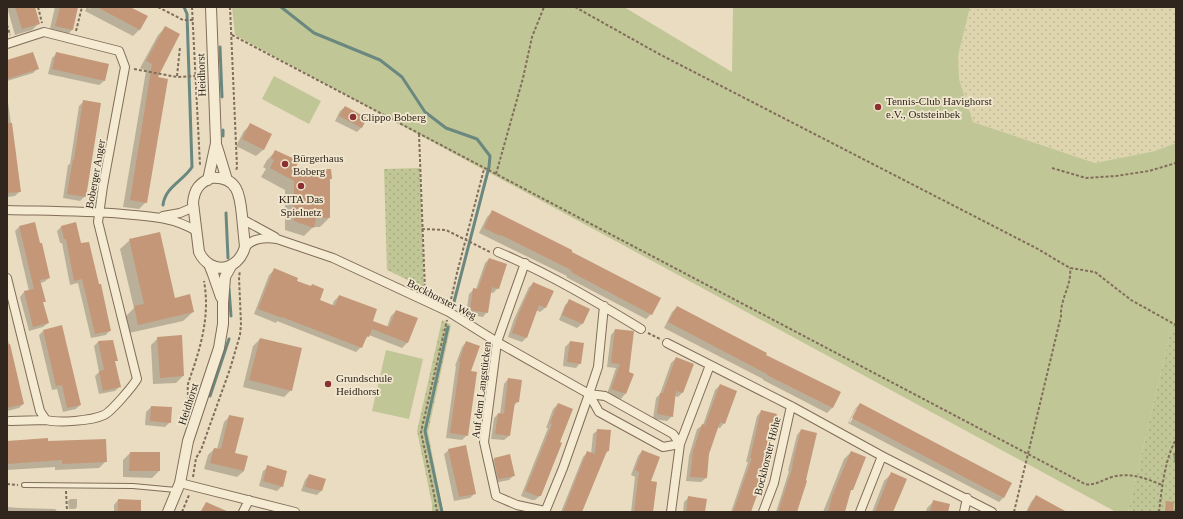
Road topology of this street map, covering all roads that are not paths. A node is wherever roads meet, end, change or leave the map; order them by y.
1 (211, 7) edge
2 (7, 44) edge
3 (216, 143) junction
4 (208, 180) junction
5 (227, 180) junction
6 (194, 207) junction
7 (7, 210) edge
8 (99, 212) junction
9 (156, 217) junction
10 (242, 219) junction
11 (196, 231) junction
12 (277, 239) junction
13 (245, 247) junction
14 (498, 252) road end
15 (525, 263) junction
16 (209, 264) junction
17 (231, 266) junction
18 (7, 278) edge
19 (223, 303) junction
20 (604, 306) junction
21 (641, 329) road end
22 (498, 342) junction
23 (668, 343) road end
24 (710, 365) junction
25 (589, 394) junction
26 (792, 406) junction
27 (46, 420) junction
28 (10, 421) dead end
29 (680, 444) junction
30 (882, 456) junction
31 (24, 485) road end
32 (179, 486) junction
33 (967, 498) junction
34 (249, 500) junction
35 (545, 511) edge
36 (168, 512) edge
37 (243, 512) edge
38 (295, 512) edge
39 (671, 512) edge
40 (763, 512) edge
41 (860, 512) edge
42 (964, 512) edge
43 (992, 512) edge

1 - 3 street, Heidhorst
2 - 8 street, Boberger Anger
3 - 4 street, Heidhorst
3 - 5 street, Heidhorst
4 - 5 street
4 - 6 street, Heidhorst
5 - 10 street, Heidhorst
6 - 9 street
6 - 11 street, Heidhorst
7 - 8 street
8 - 9 street
8 - 27 street, Boberger Anger
9 - 11 street
10 - 12 street, Bockhorster Weg
10 - 13 street, Heidhorst
11 - 16 street, Heidhorst
12 - 13 street, Bockhorster Weg
12 - 22 street, Bockhorster Weg
13 - 17 street, Heidhorst
14 - 15 street
15 - 20 street
15 - 22 street, Auf dem Langstücken
16 - 17 street
16 - 19 street, Heidhorst
17 - 19 street, Heidhorst
18 - 27 street
19 - 32 street, Heidhorst
20 - 21 street
20 - 25 street, Auf dem Langstücken
22 - 25 street, Bockhorster Weg
22 - 35 street, Auf dem Langstücken
23 - 24 street, Bockhorster Höhe
24 - 26 street, Bockhorster Höhe
24 - 29 street
25 - 29 street, Bockhorster Weg
25 - 29 street
25 - 35 street, Auf dem Langstücken
26 - 30 street, Bockhorster Höhe
26 - 40 street, Bockhorster Höhe
27 - 28 street, Boberger Anger
29 - 39 street
30 - 33 street, Bockhorster Höhe
30 - 41 street
31 - 32 lane
32 - 34 street
32 - 36 street, Heidhorst
33 - 42 street
33 - 43 street, Bockhorster Höhe
34 - 37 street
34 - 38 street

